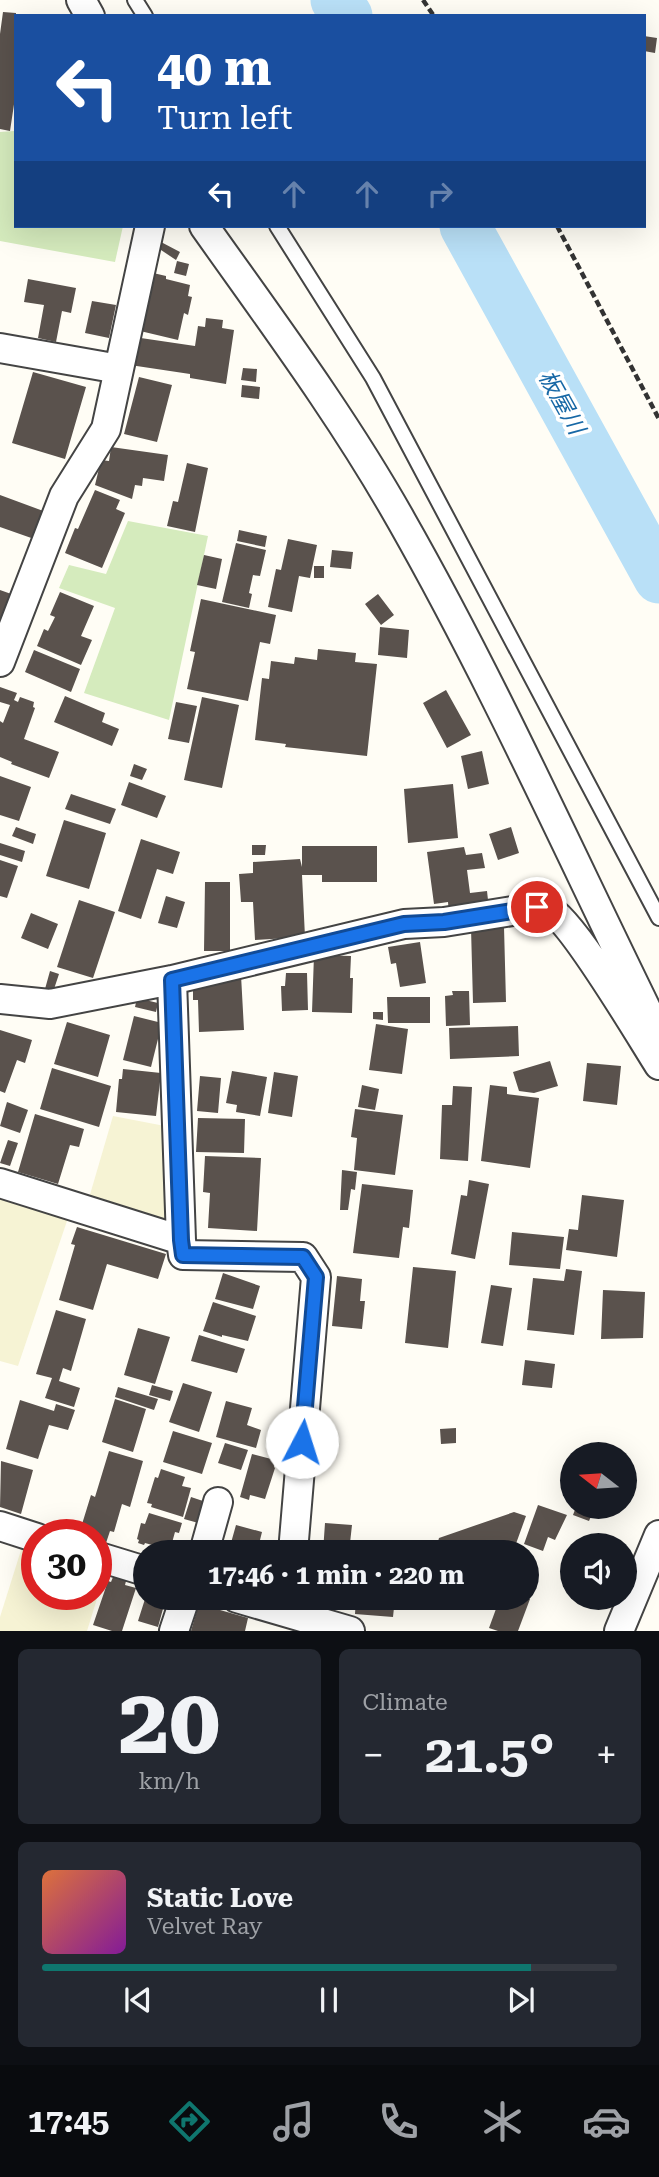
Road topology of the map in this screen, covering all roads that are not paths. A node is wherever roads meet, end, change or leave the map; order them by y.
1 (150, 228) edge
2 (205, 228) edge
3 (278, 228) edge
4 (0, 348) edge
5 (119, 369) junction
6 (1, 658) edge
7 (659, 918) edge
8 (172, 980) junction
9 (0, 999) edge
10 (659, 1035) edge
11 (659, 1065) edge
12 (0, 1184) edge
13 (181, 1240) junction
14 (218, 1502) dead end
15 (0, 1526) edge
16 (21, 1533) edge
17 (659, 1535) edge
18 (207, 1540) edge
19 (294, 1540) edge
20 (112, 1561) edge
21 (133, 1567) edge
22 (181, 1610) edge
23 (286, 1614) edge
24 (174, 1631) edge
25 (350, 1631) edge
26 (619, 1631) edge

1 - 5 street
2 - 10 street
3 - 7 lane
4 - 5 street
5 - 6 street
8 - 9 street
8 - 11 street
8 - 13 street
12 - 13 street
13 - 19 street
14 - 18 street
15 - 16 street
17 - 26 street
20 - 21 street
22 - 24 street
23 - 25 street

